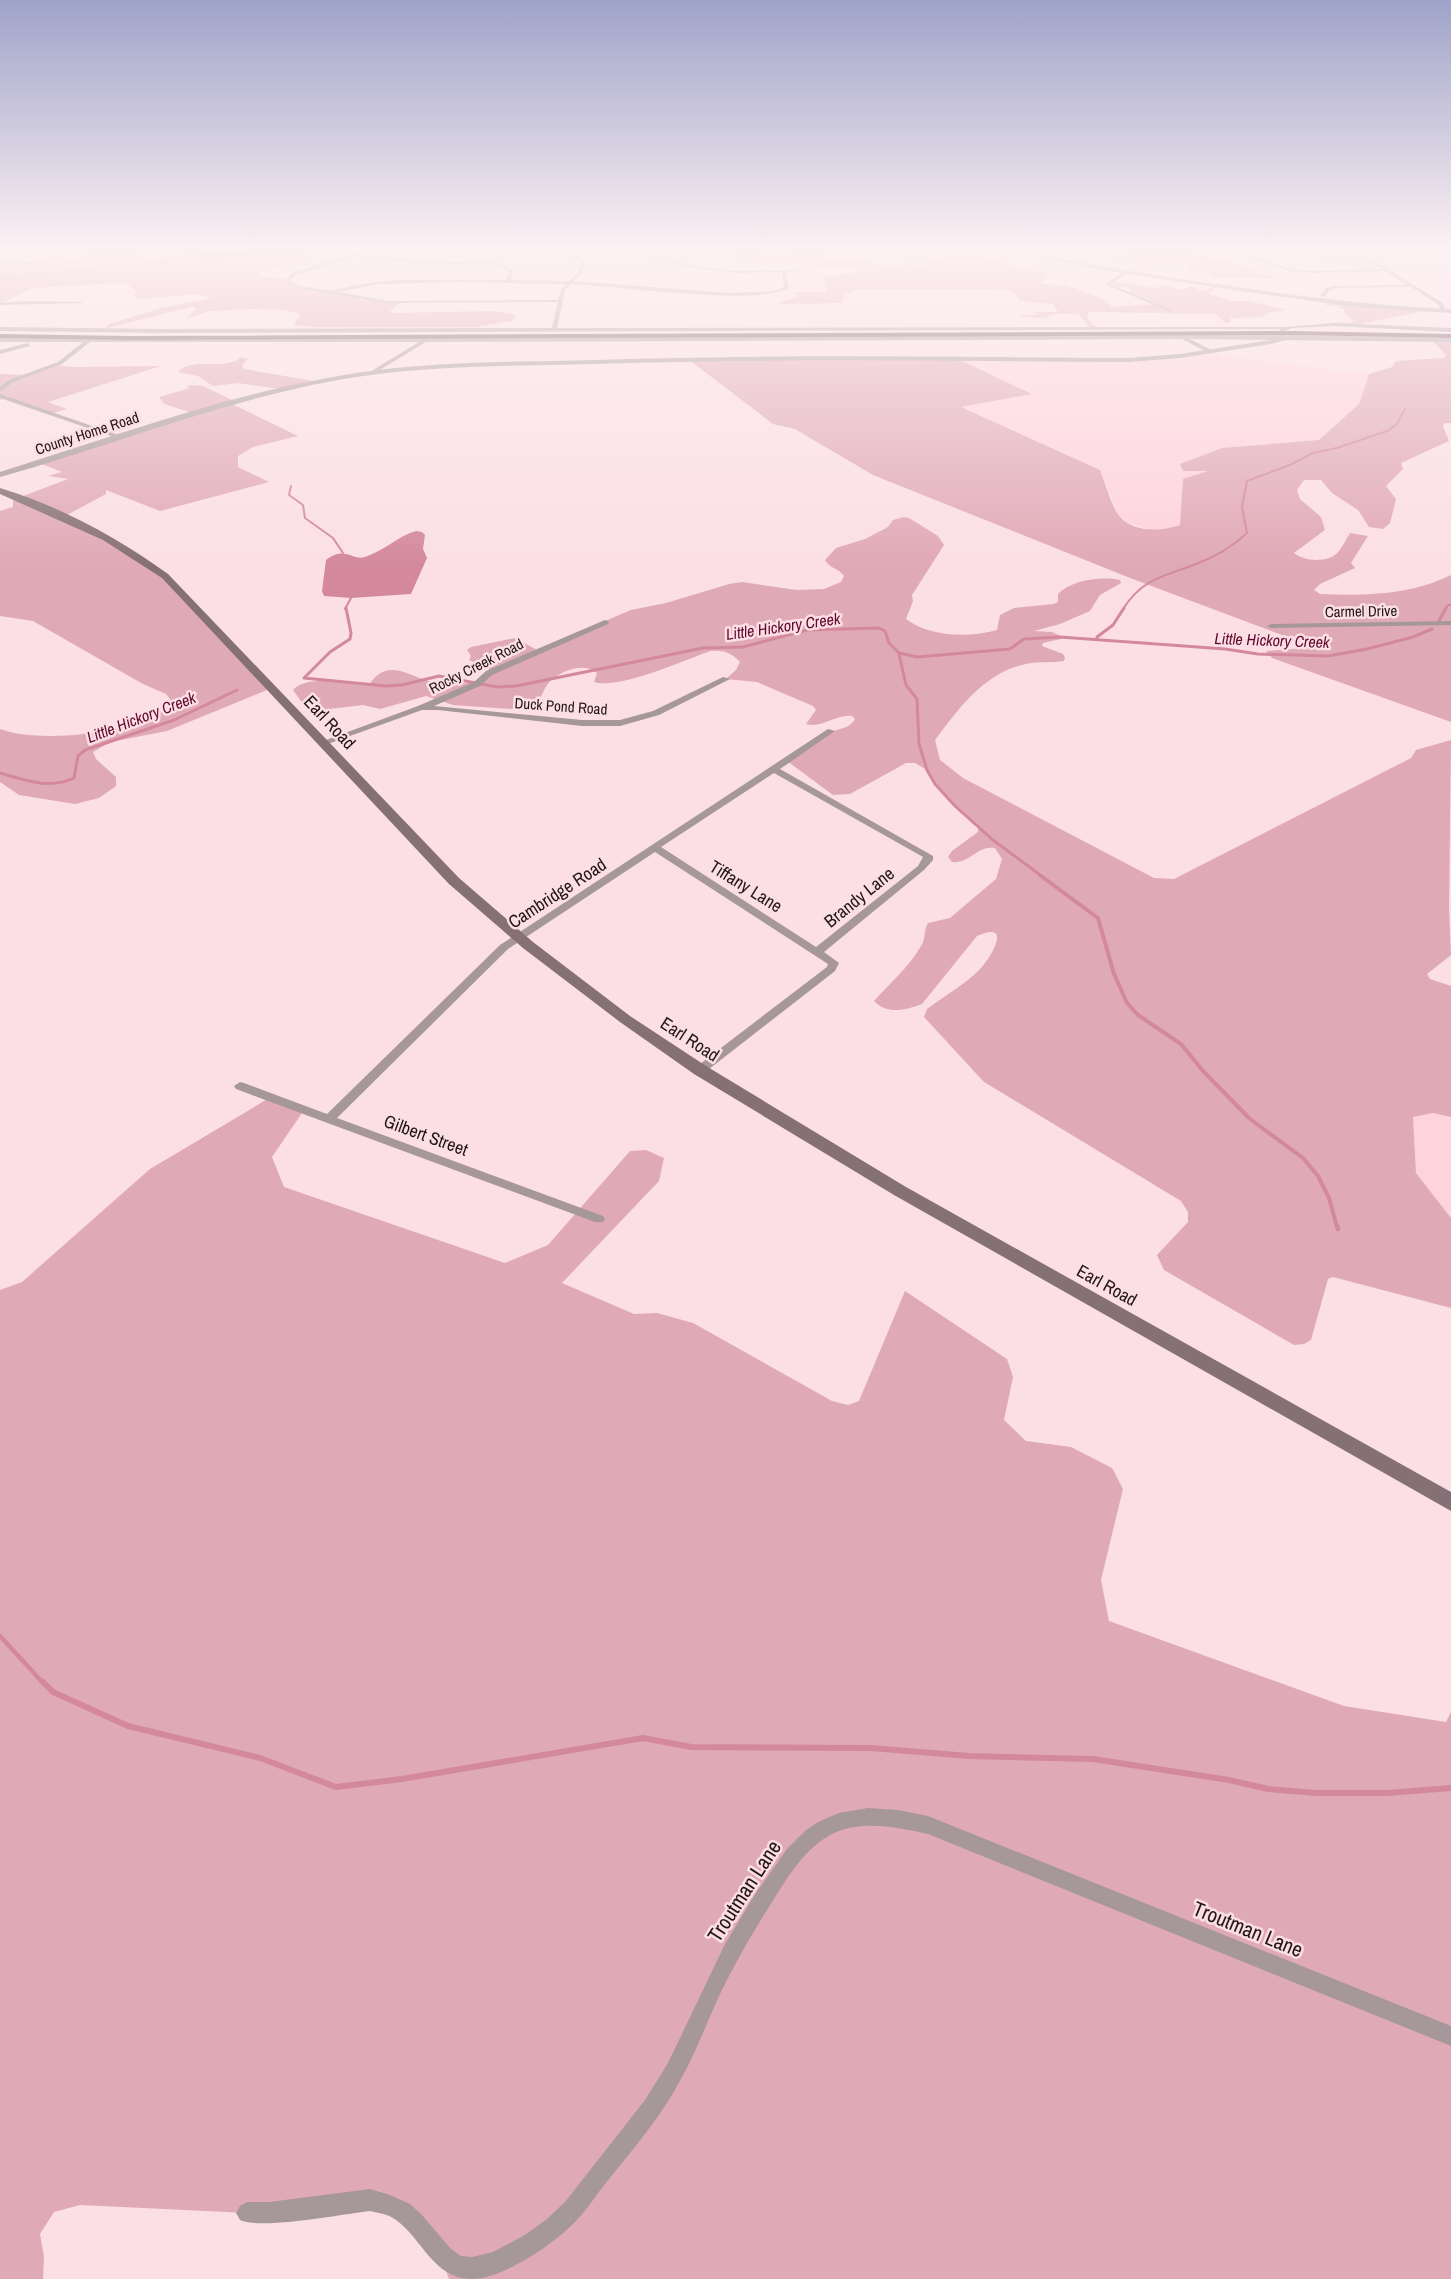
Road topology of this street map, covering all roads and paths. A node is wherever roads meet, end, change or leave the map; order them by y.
1 (74, 352) edge
2 (404, 352) edge
3 (1207, 352) edge
4 (375, 371) junction
5 (0, 390) edge
6 (0, 396) edge
7 (119, 437) junction
8 (0, 475) edge
9 (0, 491) edge
10 (605, 622) dead end
11 (1451, 623) edge
12 (1271, 626) dead end
13 (726, 679) dead end
14 (421, 708) junction
15 (831, 731) dead end
16 (322, 743) junction
17 (774, 770) junction
18 (656, 848) junction
19 (519, 937) junction
20 (819, 951) junction
21 (700, 1070) junction
22 (240, 1086) dead end
23 (329, 1119) junction
24 (599, 1219) dead end
25 (1451, 1502) edge
26 (1451, 2036) edge
27 (246, 2213) dead end

1 - 5 street
2 - 4 street
3 - 4 street, County Home Road
4 - 7 street, County Home Road
6 - 7 street
7 - 8 street, County Home Road
9 - 16 main road, Earl Road
10 - 14 street, Rocky Creek Road
11 - 12 street, Carmel Drive
13 - 14 street, Duck Pond Road
14 - 16 street, Rocky Creek Road
15 - 17 street, Cambridge Road
16 - 19 main road, Earl Road
17 - 18 street, Cambridge Road
17 - 20 street, Brandy Lane
18 - 19 street, Cambridge Road
18 - 20 street, Tiffany Lane
19 - 21 main road, Earl Road
19 - 23 street, Cambridge Road
20 - 21 street, Brandy Lane
21 - 25 main road, Earl Road
22 - 23 street, Gilbert Street
23 - 24 street, Gilbert Street
26 - 27 street, Troutman Lane

